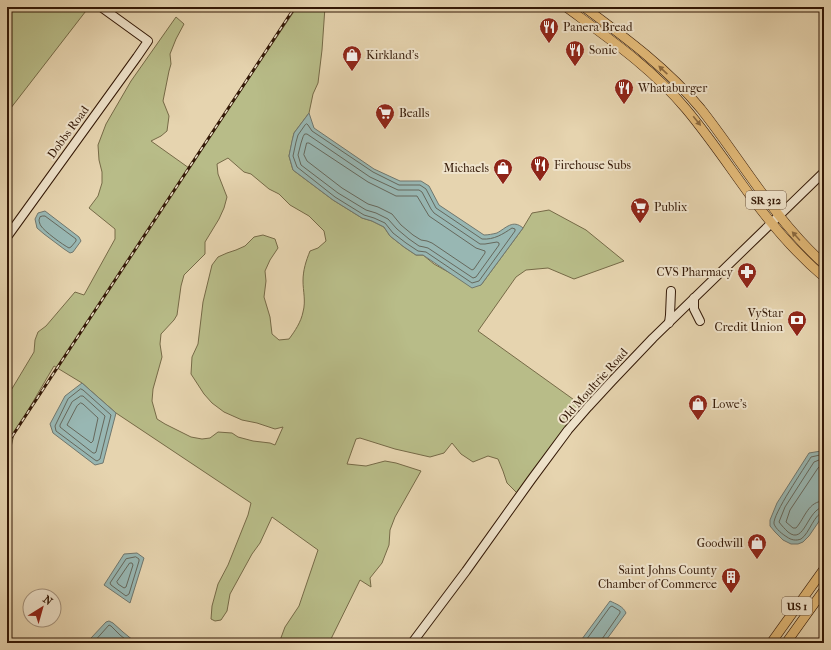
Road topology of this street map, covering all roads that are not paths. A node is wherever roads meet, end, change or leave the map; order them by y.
1 (101, 7) edge
2 (566, 7) edge
3 (584, 7) edge
4 (676, 97) junction
5 (700, 108) junction
6 (824, 172) edge
7 (779, 216) junction
8 (771, 223) junction
9 (7, 237) edge
10 (824, 264) edge
11 (824, 278) edge
12 (671, 291) dead end
13 (694, 298) junction
14 (700, 321) dead end
15 (669, 323) junction
16 (824, 569) edge
17 (824, 590) edge
18 (412, 643) edge
19 (771, 643) edge
20 (786, 643) edge

1 - 9 main road, Dobbs Road
2 - 4 main road, SR 312
5 -> 3 main road, SR 312
4 - 5 main road
4 -> 8 main road, SR 312
5 - 7 main road, SR 312
6 - 7 main road, Old Moultrie Road
7 - 8 main road, Old Moultrie Road
10 -> 7 main road, SR 312
8 - 11 main road, SR 312
8 - 13 main road, Old Moultrie Road
12 - 15 main road
13 - 14 main road
13 - 15 main road, Old Moultrie Road
15 - 18 main road, Old Moultrie Road
16 - 19 main road, US 1
17 - 20 main road, US 1

